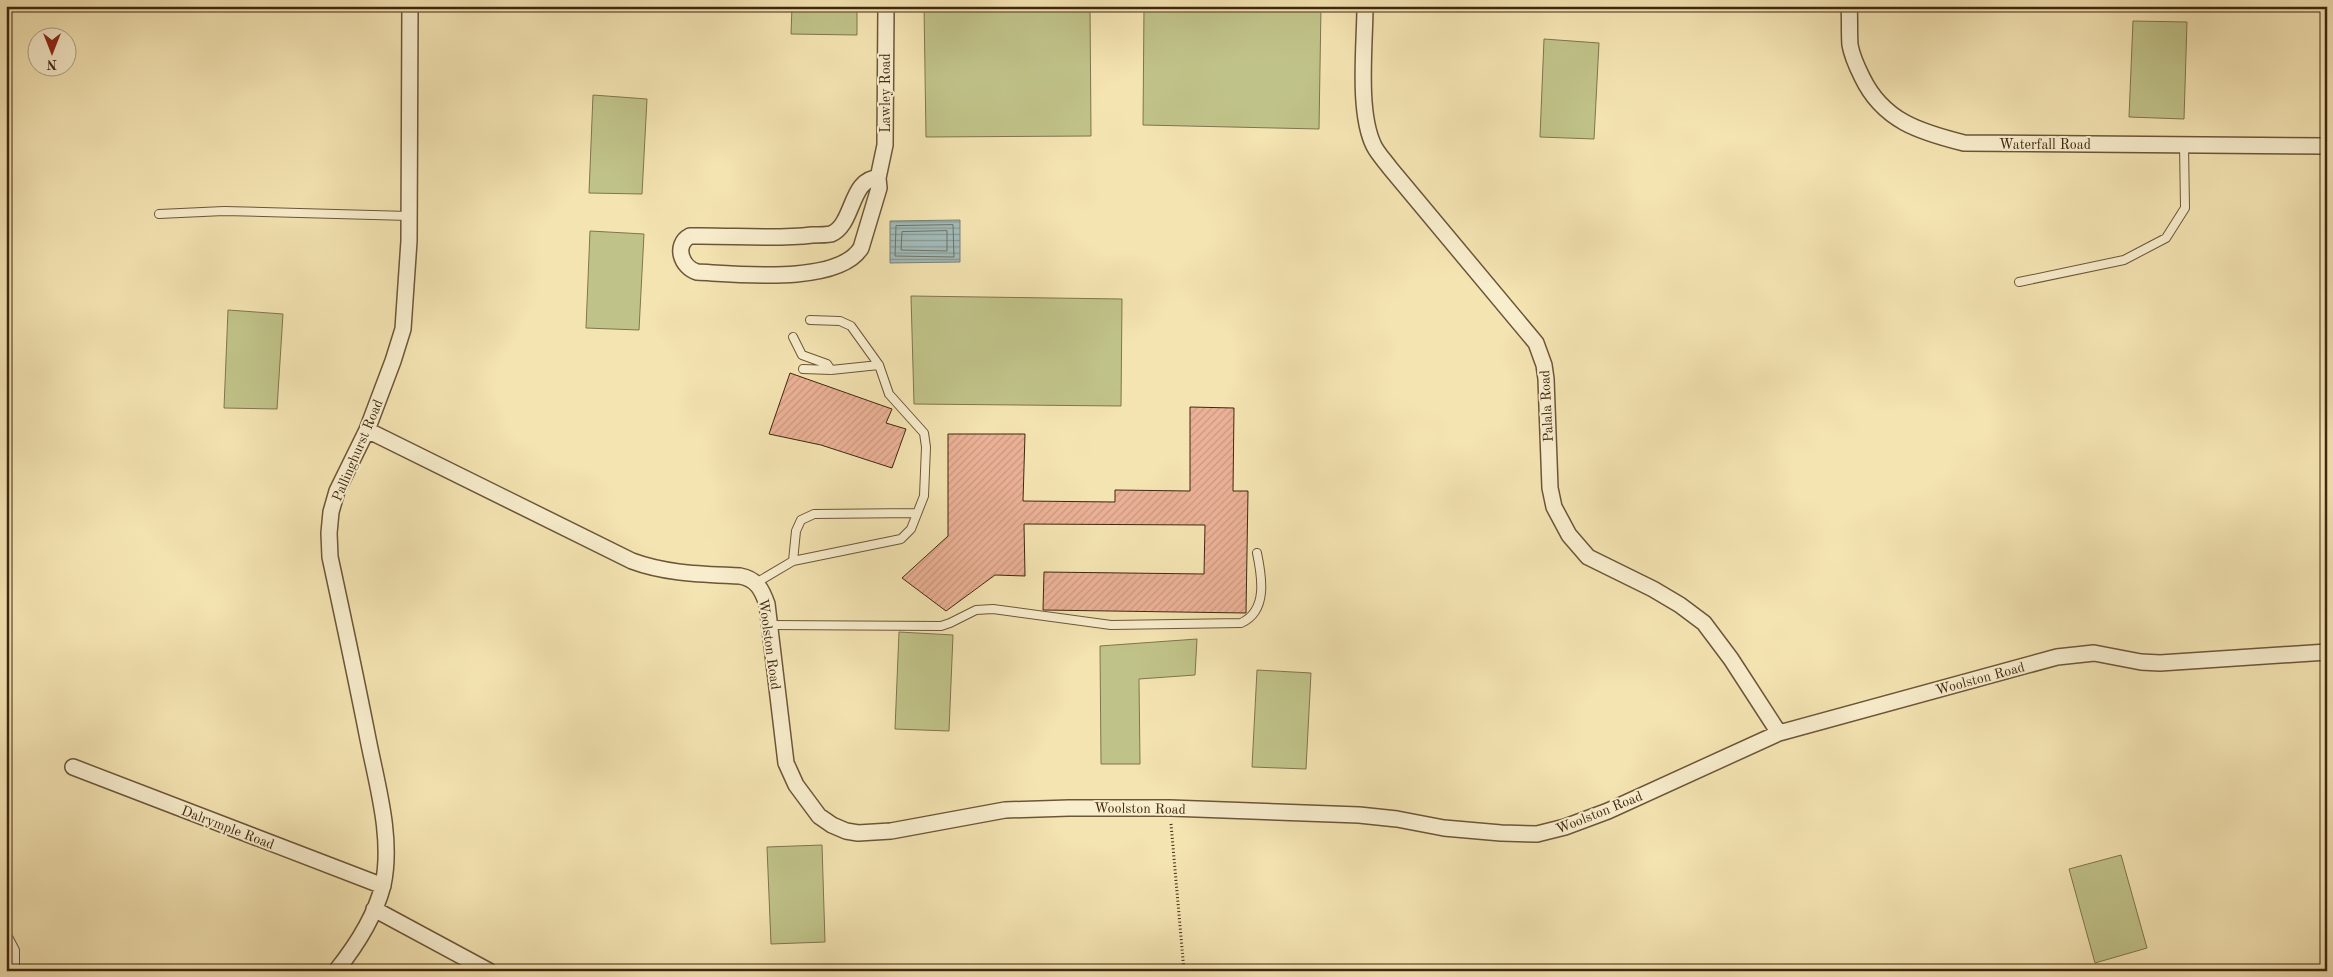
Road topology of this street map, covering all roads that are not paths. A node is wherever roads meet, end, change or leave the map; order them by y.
1 (410, 6) edge
2 (886, 6) edge
3 (1365, 6) edge
4 (1849, 6) edge
5 (2184, 145) junction
6 (2327, 146) edge
7 (878, 178) junction
8 (158, 214) dead end
9 (409, 216) junction
10 (2019, 282) dead end
11 (810, 320) dead end
12 (793, 337) dead end
13 (879, 365) junction
14 (802, 369) dead end
15 (831, 370) junction
16 (367, 430) junction
17 (917, 513) junction
18 (1257, 553) dead end
19 (793, 561) junction
20 (756, 583) junction
21 (770, 625) junction
22 (2327, 652) edge
23 (1780, 733) junction
24 (73, 767) dead end
25 (383, 886) junction
26 (374, 909) junction
27 (6, 933) edge
28 (16, 971) edge
29 (336, 971) edge
30 (489, 971) edge

1 - 9 street, Pallinghurst Road
2 - 7 street, Lawley Road
3 - 23 street, Palala Road
4 - 5 street, Waterfall Road
5 - 6 street, Waterfall Road
5 - 10 lane
7 - 7 street, Lawley Road
8 - 9 lane
9 - 16 street, Pallinghurst Road
11 - 13 lane
12 - 15 lane
13 - 15 lane
13 - 17 lane
14 - 15 lane
16 - 20 street, Woolston Road
16 - 25 street, Pallinghurst Road
17 - 19 lane
17 - 19 lane
18 - 21 lane
19 - 20 lane
20 - 21 street, Woolston Road
21 - 23 street, Woolston Road
22 - 23 street, Woolston Road
24 - 25 street, Dalrymple Road
25 - 26 street, Pallinghurst Road
26 - 29 street, Pallinghurst Road
26 - 30 street
27 - 28 lane

